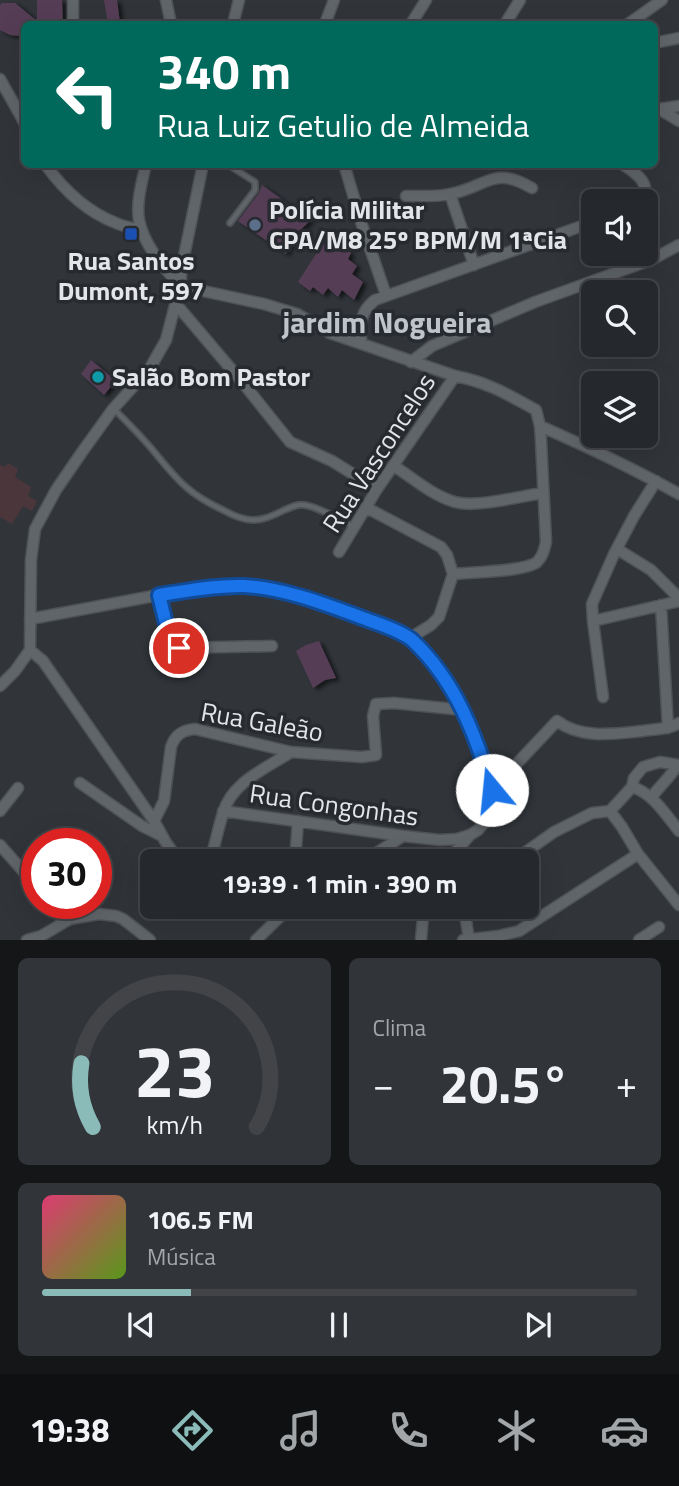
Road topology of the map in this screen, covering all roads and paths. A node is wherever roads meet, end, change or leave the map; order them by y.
1 (73, 0) edge
2 (166, 0) edge
3 (239, 0) edge
4 (334, 0) edge
5 (426, 0) edge
6 (520, 0) edge
7 (662, 0) edge
8 (73, 21) edge
9 (170, 21) edge
10 (234, 21) edge
11 (326, 21) edge
12 (413, 21) edge
13 (507, 21) edge
14 (632, 21) edge
15 (679, 38) edge
16 (658, 42) edge
17 (0, 79) edge
18 (679, 106) edge
19 (658, 108) edge
20 (658, 109) edge
21 (21, 117) edge
22 (679, 121) edge
23 (48, 168) edge
24 (145, 168) edge
25 (202, 168) edge
26 (233, 168) edge
27 (345, 168) edge
28 (628, 168) edge
29 (532, 188) dead end
30 (646, 189) edge
31 (450, 194) junction
32 (406, 196) dead end
33 (230, 223) dead end
34 (581, 226) edge
35 (142, 230) junction
36 (679, 245) edge
37 (474, 265) junction
38 (180, 286) junction
39 (386, 295) junction
40 (176, 304) junction
41 (361, 343) junction
42 (411, 362) junction
43 (455, 376) junction
44 (113, 409) junction
45 (540, 426) junction
46 (394, 466) junction
47 (656, 481) junction
48 (377, 489) junction
49 (543, 493) junction
50 (679, 494) edge
51 (367, 508) junction
52 (353, 527) junction
53 (617, 549) junction
54 (339, 552) dead end
55 (453, 573) junction
56 (159, 595) junction
57 (679, 599) edge
58 (661, 605) junction
59 (30, 619) junction
60 (593, 621) junction
61 (410, 638) junction
62 (272, 646) dead end
63 (30, 650) junction
64 (0, 687) edge
65 (603, 697) dead end
66 (463, 710) junction
67 (679, 723) edge
68 (668, 728) junction
69 (291, 752) junction
70 (678, 765) edge
71 (80, 783) dead end
72 (632, 787) junction
73 (18, 788) dead end
74 (492, 790) junction
75 (651, 798) junction
76 (0, 811) edge
77 (223, 811) junction
78 (610, 811) junction
79 (154, 821) junction
80 (298, 821) junction
81 (679, 831) edge
82 (470, 835) junction
83 (162, 836) junction
84 (403, 836) junction
85 (0, 845) edge
86 (171, 849) edge
87 (213, 849) edge
88 (296, 849) edge
89 (383, 849) edge
90 (458, 849) edge
91 (530, 849) edge
92 (638, 854) junction
93 (21, 869) edge
94 (679, 905) edge
95 (278, 919) edge
96 (423, 919) edge
97 (465, 919) edge
98 (69, 920) joint
99 (659, 927) dead end
100 (466, 939) edge
101 (27, 940) edge
102 (149, 940) edge
103 (256, 940) edge
104 (422, 940) edge
105 (639, 940) edge

1 - 8 street
2 - 9 street
3 - 10 street
4 - 11 street
5 - 12 street
6 - 13 street
7 - 14 street
15 - 16 street
17 - 21 street
18 - 19 street
20 - 22 street
23 - 35 street
24 - 35 street
25 - 38 street
26 - 33 lane
27 - 39 street
28 - 30 street
29 - 31 street
31 - 32 street
31 - 37 street
34 - 37 street
35 - 38 street
36 - 42 street
37 - 39 street
38 - 40 street
38 - 41 street
39 - 41 street
40 - 44 street
40 - 48 street
41 - 42 street
42 - 43 street
43 - 45 street
43 - 46 street, Rua Vasconcelos
44 - 52 lane
44 - 59 street
45 - 47 street
45 - 49 street
46 - 48 street, Rua Vasconcelos
46 - 49 street
47 - 50 street
47 - 53 street
48 - 51 street, Rua Vasconcelos
49 - 55 street
51 - 52 street, Rua Vasconcelos
51 - 55 street
52 - 54 street, Rua Vasconcelos
53 - 57 street
53 - 60 street
55 - 61 street
56 - 59 street
56 - 61 street
56 - 62 street
57 - 58 street
58 - 60 street
58 - 68 street
59 - 63 street
60 - 65 street
61 - 66 street
63 - 64 street
63 - 79 street
66 - 69 street, Rua Galeão
66 - 74 street
67 - 68 street
68 - 74 street
69 - 77 street
69 - 79 street, Rua Galeão
70 - 72 street
70 - 75 street
71 - 83 street
72 - 75 street
72 - 78 street
73 - 76 street
74 - 82 street
75 - 81 street
77 - 80 street, Rua Congonhas
77 - 87 street
78 - 91 street
78 - 92 street
79 - 83 street
80 - 84 street, Rua Congonhas
80 - 88 street
82 - 84 street, Rua Congonhas
82 - 90 street
83 - 86 street
84 - 89 street
85 - 93 street
92 - 94 street
92 - 100 street
95 - 103 street
96 - 104 street
97 - 100 street
98 - 101 street
98 - 102 street
99 - 105 street

